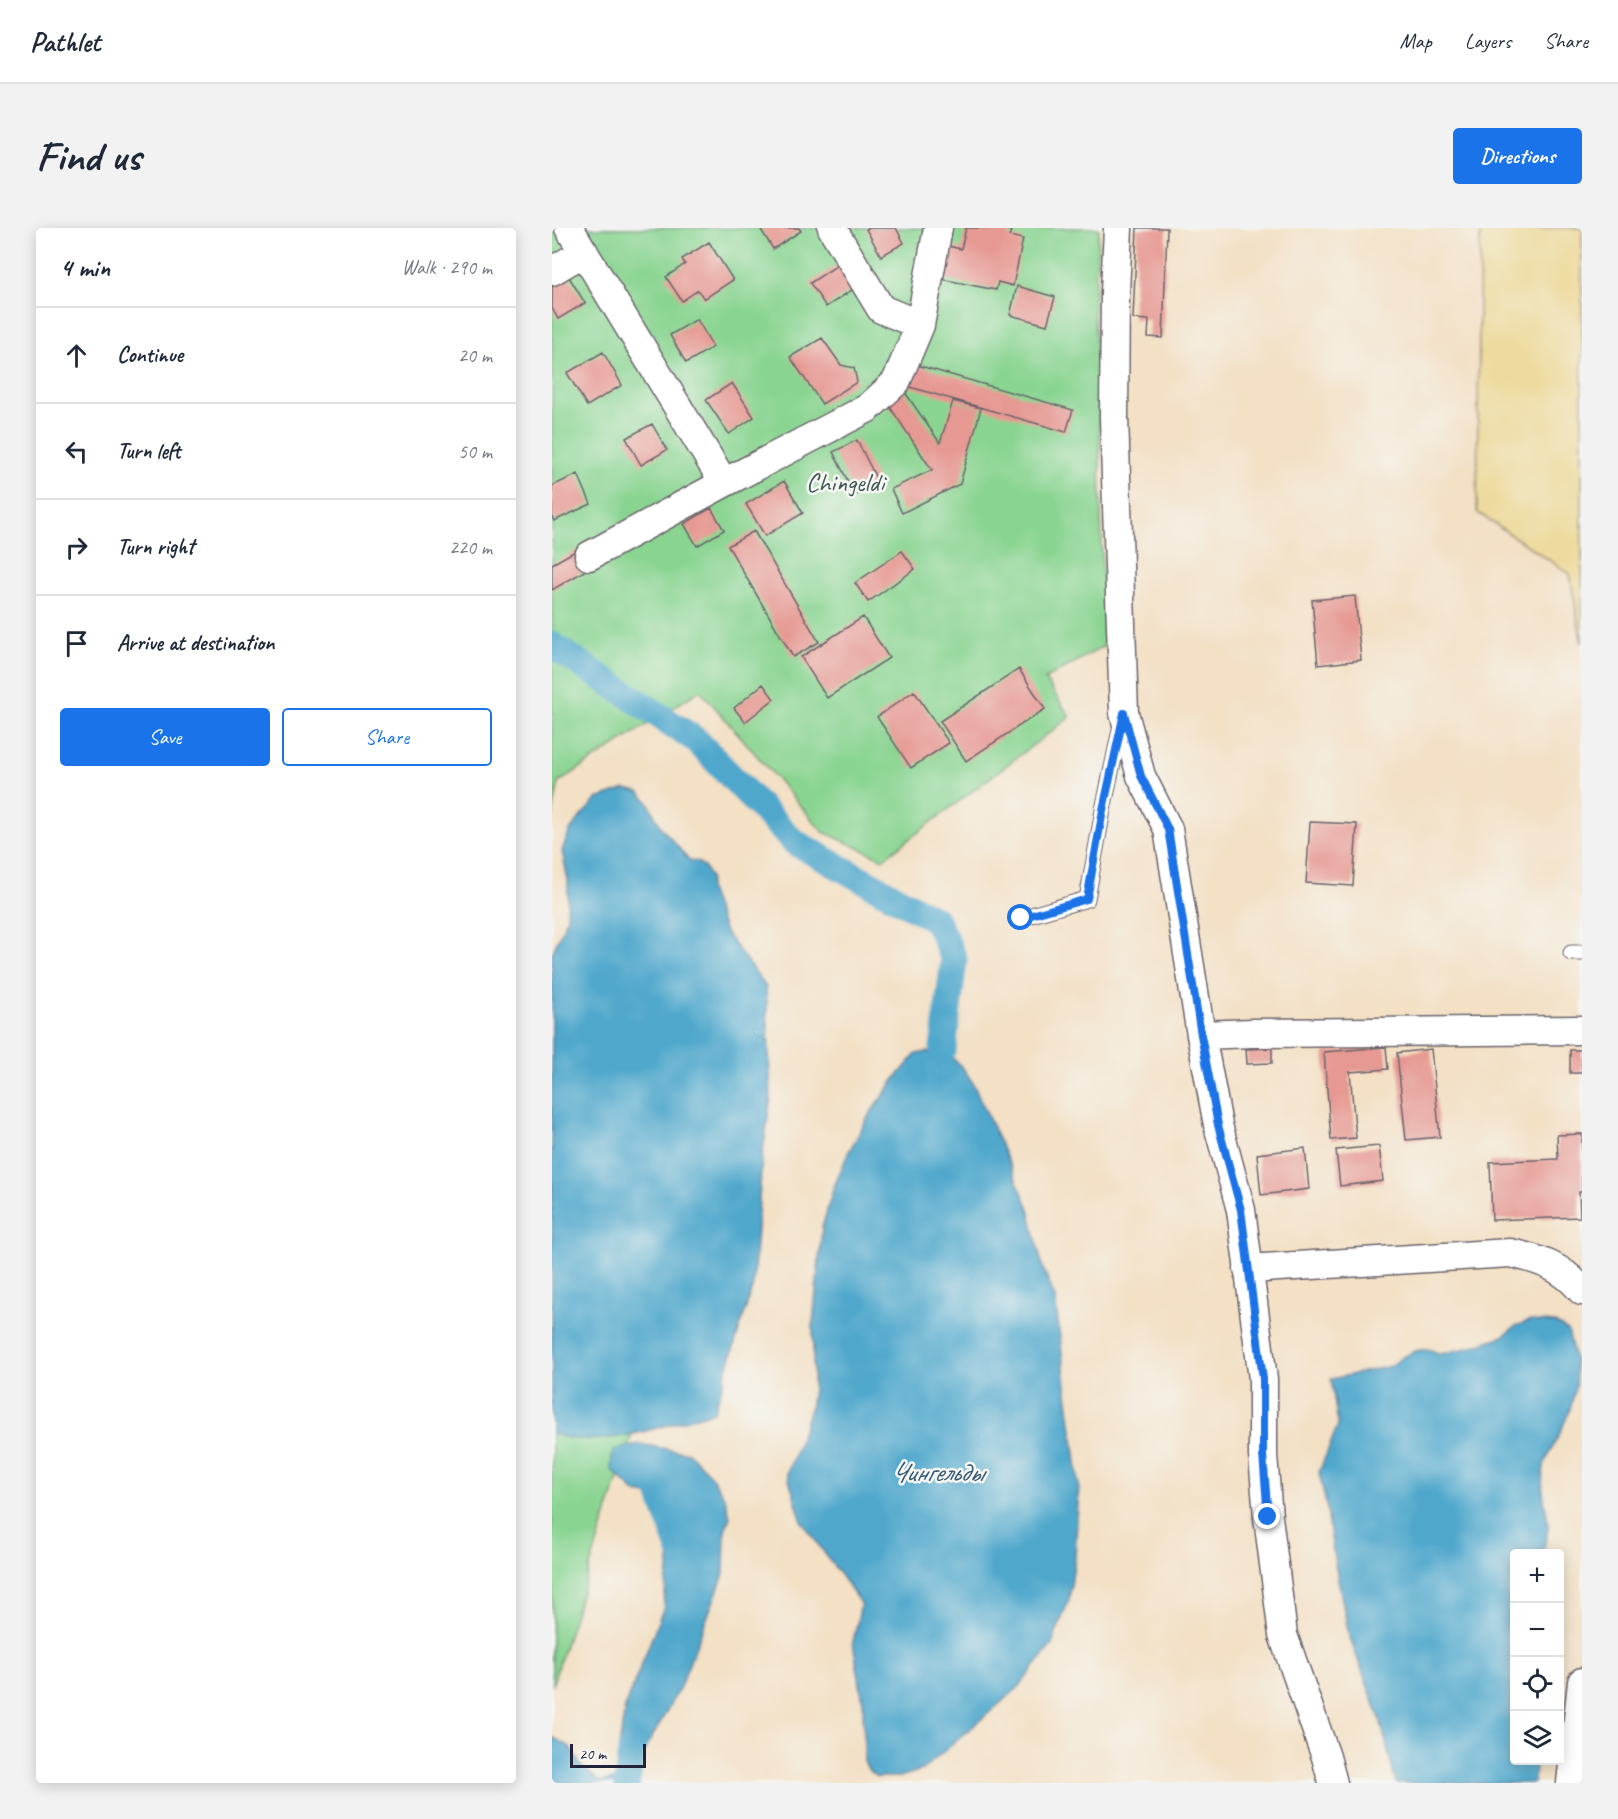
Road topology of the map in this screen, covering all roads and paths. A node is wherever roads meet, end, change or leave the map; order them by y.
1 (569, 228) edge
2 (832, 228) edge
3 (938, 228) edge
4 (1118, 228) edge
5 (584, 252) junction
6 (552, 271) edge
7 (920, 325) junction
8 (724, 483) junction
9 (590, 556) dead end
10 (1124, 713) junction
11 (1021, 918) dead end
12 (1582, 1030) edge
13 (1201, 1035) junction
14 (1248, 1269) junction
15 (1582, 1291) edge
16 (1582, 1682) edge
17 (1332, 1783) edge
18 (1571, 1783) edge

1 - 5 street
2 - 7 street
3 - 7 street
4 - 10 street
5 - 6 street
5 - 8 street
7 - 8 street
8 - 9 street
10 - 11 lane
10 - 13 street
12 - 13 street
13 - 14 street
14 - 15 street
14 - 17 street
16 - 18 street

